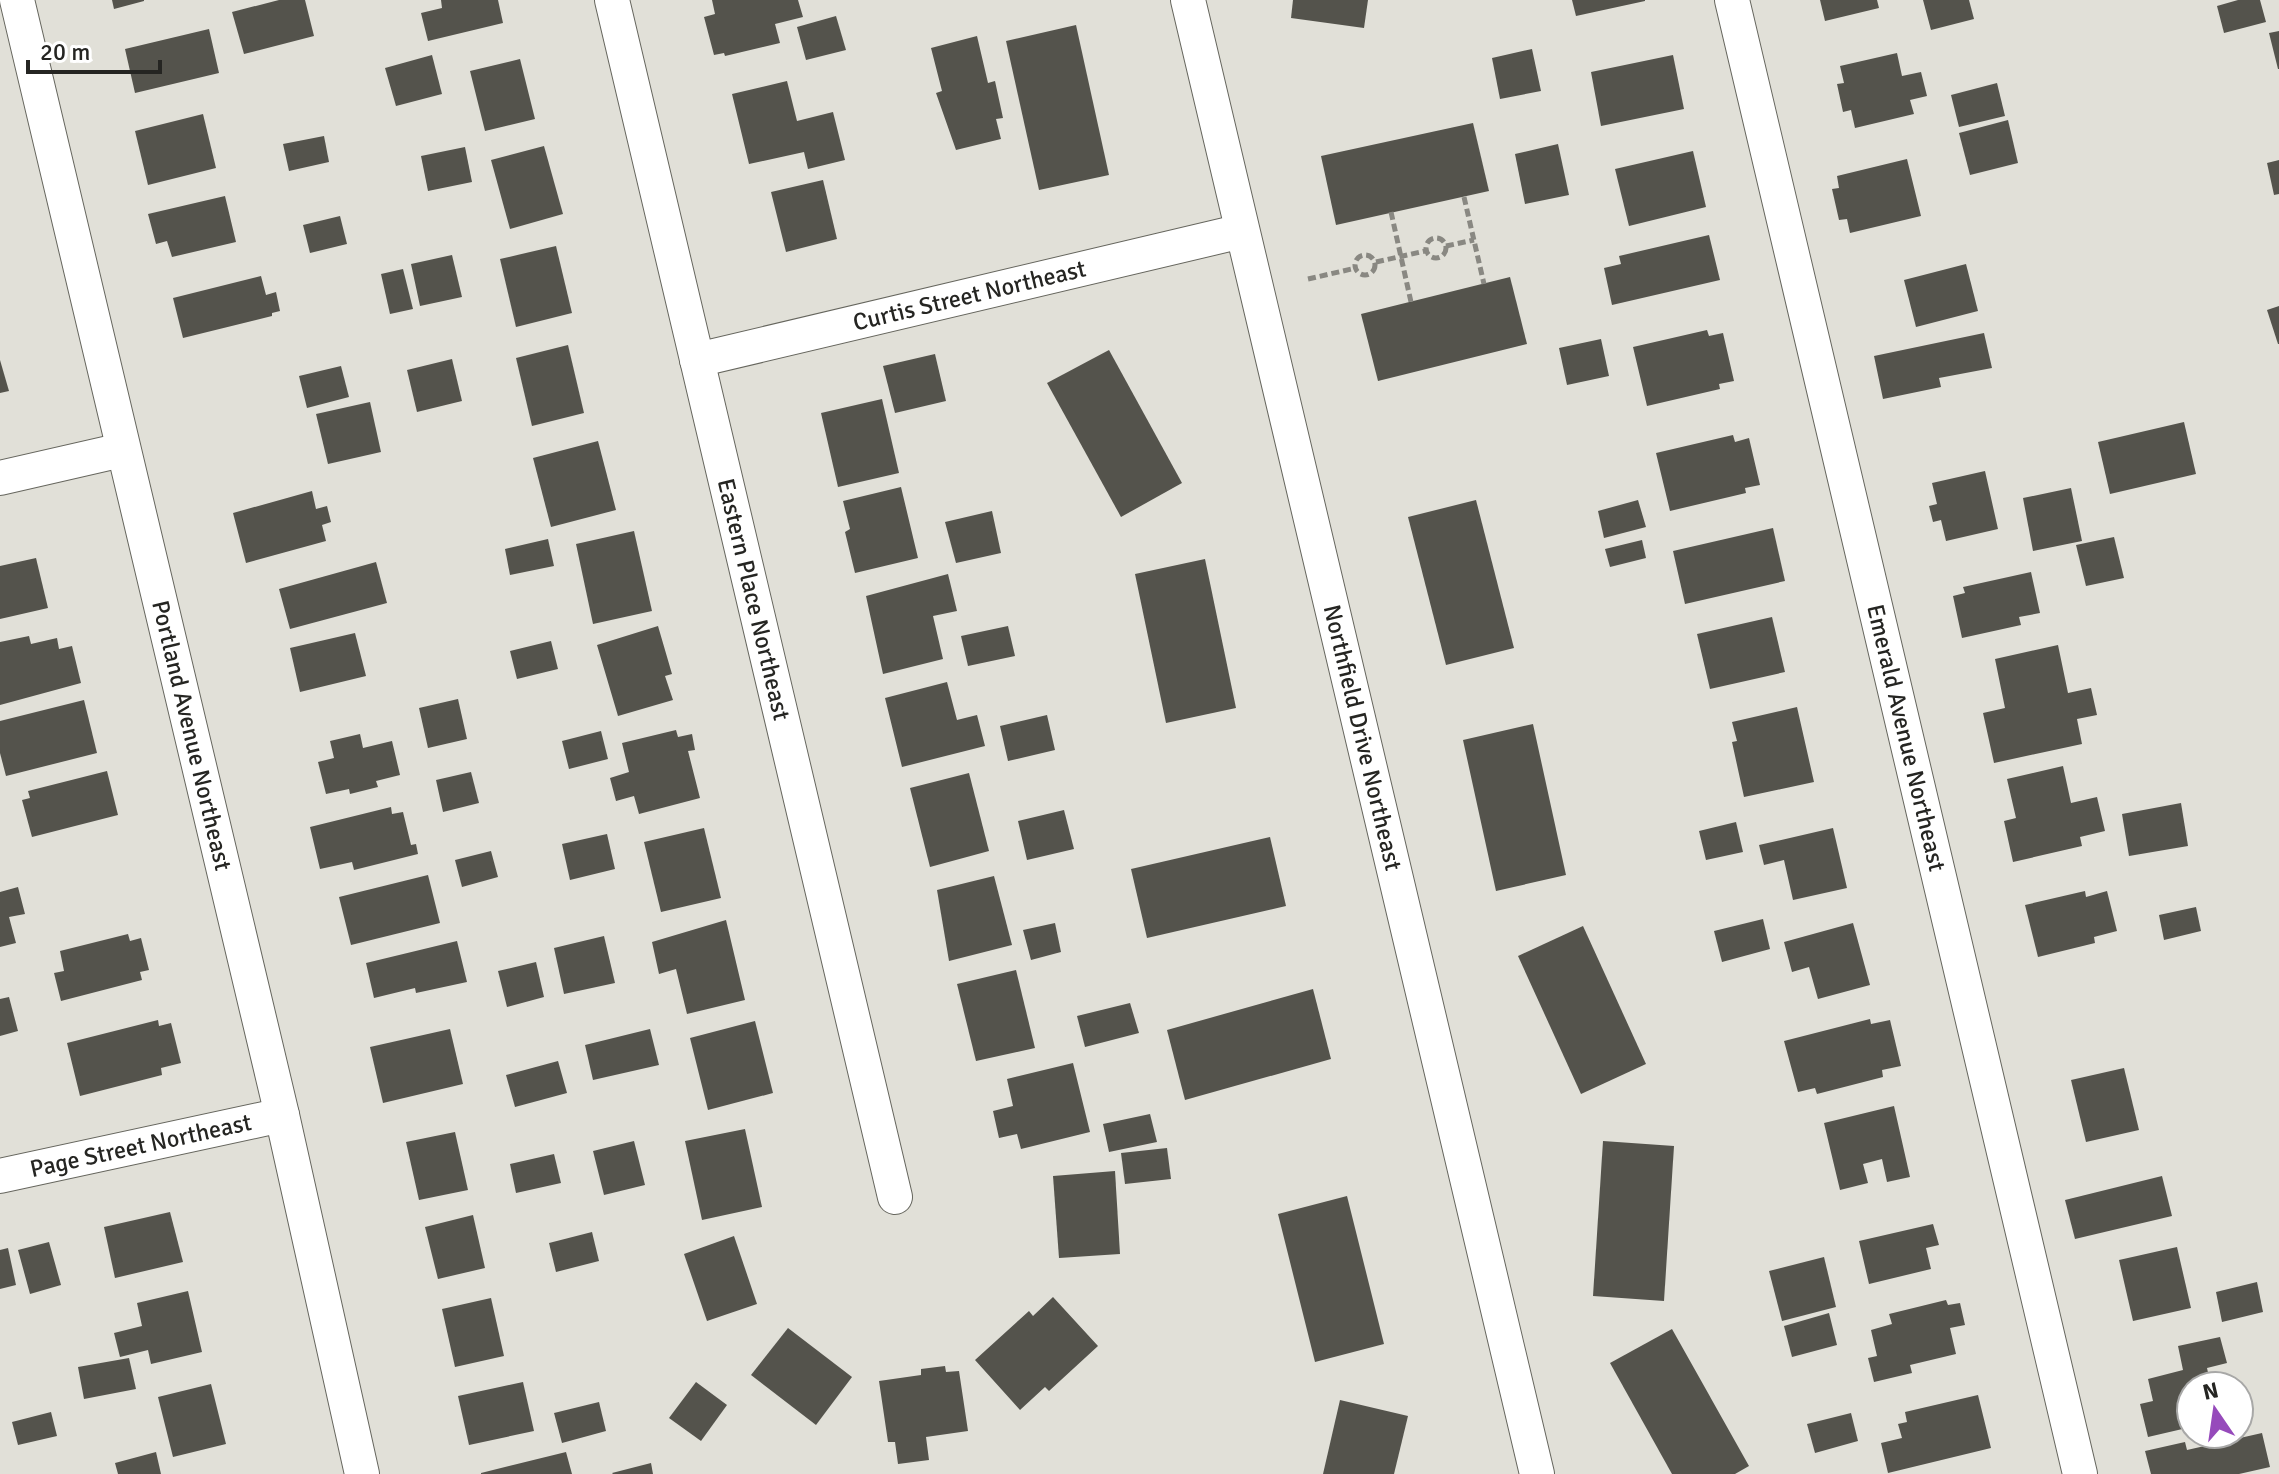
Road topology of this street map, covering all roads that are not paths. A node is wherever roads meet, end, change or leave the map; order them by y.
1 (17, 0) edge
2 (612, 0) edge
3 (1188, 0) edge
4 (1732, 0) edge
5 (1242, 231) junction
6 (697, 360) junction
7 (122, 450) junction
8 (0, 478) edge
9 (282, 1115) junction
10 (0, 1176) edge
11 (895, 1197) dead end
12 (362, 1474) edge
13 (1537, 1474) edge
14 (2080, 1474) edge

1 - 7 street, Portland Avenue Northeast
2 - 6 street, Eastern Place Northeast
3 - 5 street, Northfield Drive Northeast
4 - 14 street, Emerald Avenue Northeast
5 - 6 street, Curtis Street Northeast
5 - 13 street, Northfield Drive Northeast
6 - 11 street, Eastern Place Northeast
7 - 8 street
7 - 9 street, Portland Avenue Northeast
9 - 10 street, Page Street Northeast
9 - 12 street, Portland Avenue Northeast

